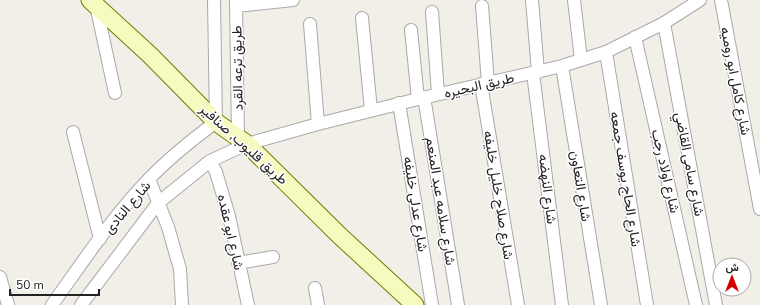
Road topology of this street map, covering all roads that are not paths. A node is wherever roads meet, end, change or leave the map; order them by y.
1 (214, 0) edge
2 (293, 0) edge
3 (532, 0) edge
4 (574, 0) edge
5 (700, 0) edge
6 (721, 0) edge
7 (93, 2) edge
8 (236, 3) edge
9 (482, 6) dead end
10 (432, 12) dead end
11 (362, 18) dead end
12 (664, 23) junction
13 (310, 24) dead end
14 (411, 30) dead end
15 (636, 37) junction
16 (606, 52) junction
17 (581, 60) junction
18 (562, 66) junction
19 (536, 72) junction
20 (484, 83) junction
21 (114, 93) dead end
22 (438, 94) junction
23 (421, 98) junction
24 (399, 103) junction
25 (371, 110) junction
26 (216, 122) junction
27 (318, 124) junction
28 (73, 132) dead end
29 (243, 140) junction
30 (210, 161) junction
31 (149, 179) junction
32 (158, 203) junction
33 (760, 209) edge
34 (100, 239) junction
35 (273, 257) dead end
36 (238, 263) junction
37 (0, 277) edge
38 (315, 288) dead end
39 (8, 305) edge
40 (52, 305) edge
41 (80, 305) edge
42 (182, 305) edge
43 (248, 305) edge
44 (318, 305) edge
45 (415, 305) edge
46 (432, 305) edge
47 (458, 305) edge
48 (518, 305) edge
49 (562, 305) edge
50 (601, 305) edge
51 (647, 305) edge
52 (696, 305) edge
53 (716, 305) edge

1 - 26 street, طريق ترعه القرد
2 - 8 street
3 - 19 street, شارع النهضه
4 - 17 street
5 - 12 street, طريق البحيره
6 - 33 street, شارع كامل ابو روميه
7 - 21 street
7 - 26 street, طريق قليوب, صنافير
8 - 29 street, طريق ترعه القرد
9 - 20 street, شارع صلاح خليل خليفه
10 - 22 street
11 - 25 street
12 - 15 street, طريق البحيره
12 - 53 street, شارع سامى القاضي
13 - 27 street
14 - 23 street, شارع سلامه عبد المنعم
15 - 16 street, طريق البحيره
15 - 52 street, شارع اولاد رجب
16 - 17 street, طريق البحيره
16 - 51 street, شارع الحاج يوسف جمعه
17 - 18 street, طريق البحيره
18 - 19 street, طريق البحيره
18 - 50 street, شارع التعاون
19 - 20 street, طريق البحيره
19 - 49 street, شارع النهضه
20 - 22 street, طريق البحيره
20 - 48 street, شارع صلاح خليل خليفه
22 - 23 street, طريق البحيره
23 - 24 street, طريق البحيره
23 - 47 street, شارع سلامه عبد المنعم
24 - 25 street, طريق البحيره
24 - 46 street, شارع عدلى خليفه
25 - 27 street, طريق البحيره
26 - 29 street, طريق قليوب, صنافير
26 - 31 street, شارع النادى
27 - 29 street, طريق البحيره
28 - 34 street
29 - 30 street, طريق البحيره
29 - 45 street, طريق قليوب, صنافير
30 - 32 street, طريق البحيره
30 - 36 street, شارع ابو عقده
31 - 32 street
31 - 34 street, شارع النادى
32 - 41 street, طريق البحيره
32 - 42 street
34 - 40 street, شارع النادى
35 - 36 street
36 - 43 street, شارع ابو عقده
37 - 39 street
38 - 44 street

